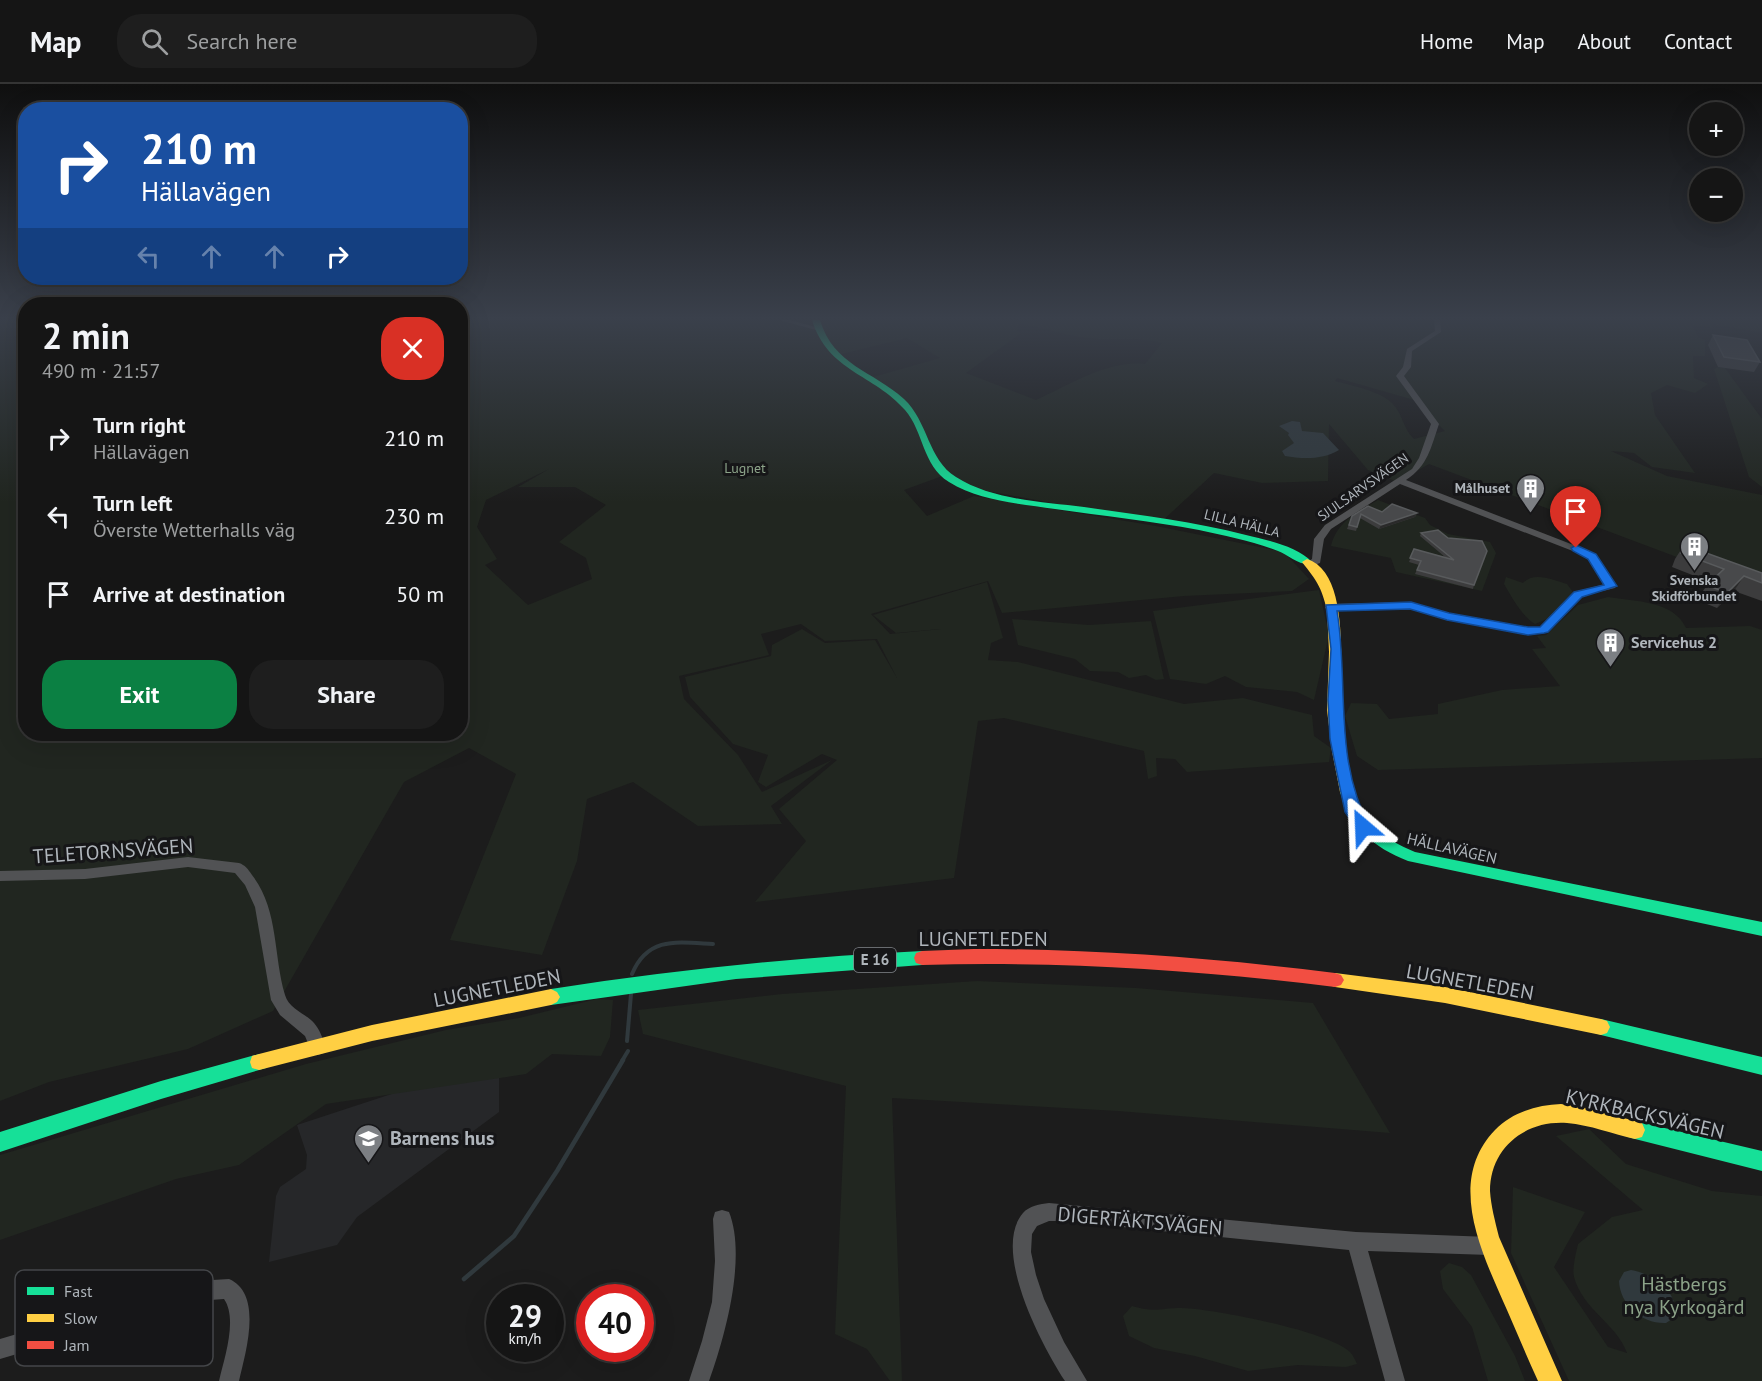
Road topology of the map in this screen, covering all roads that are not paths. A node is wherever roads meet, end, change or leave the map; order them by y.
1 (871, 381) edge
2 (1403, 381) edge
3 (1400, 481) junction
4 (1311, 563) junction
5 (1330, 607) junction
6 (0, 876) edge
7 (1762, 929) edge
8 (318, 1048) junction
9 (1762, 1066) edge
10 (0, 1142) edge
11 (1762, 1161) edge
12 (722, 1219) dead end
13 (1356, 1241) junction
14 (1490, 1246) junction
15 (213, 1288) edge
16 (15, 1345) edge
17 (0, 1349) edge
18 (229, 1381) edge
19 (699, 1381) edge
20 (1077, 1381) edge
21 (1395, 1381) edge
22 (1550, 1381) edge

1 - 4 main road, LILLA HÄLLA
2 - 3 street, SJULSARVSVÄGEN
3 - 4 street, SJULSARVSVÄGEN
3 - 5 street
4 - 5 main road, HÄLLAVÄGEN
5 - 7 main road, HÄLLAVÄGEN
6 - 8 street, TELETORNSVÄGEN
8 - 9 main road, LUGNETLEDEN / E 16
8 - 10 main road, LUGNETLEDEN / E 16
11 - 14 main road, KYRKBACKSVÄGEN
12 - 19 street
13 - 14 street, DIGERTÄKTSVÄGEN
13 - 20 street, DIGERTÄKTSVÄGEN
13 - 21 street
14 - 22 main road, KYRKBACKSVÄGEN
15 - 18 street
16 - 17 street

